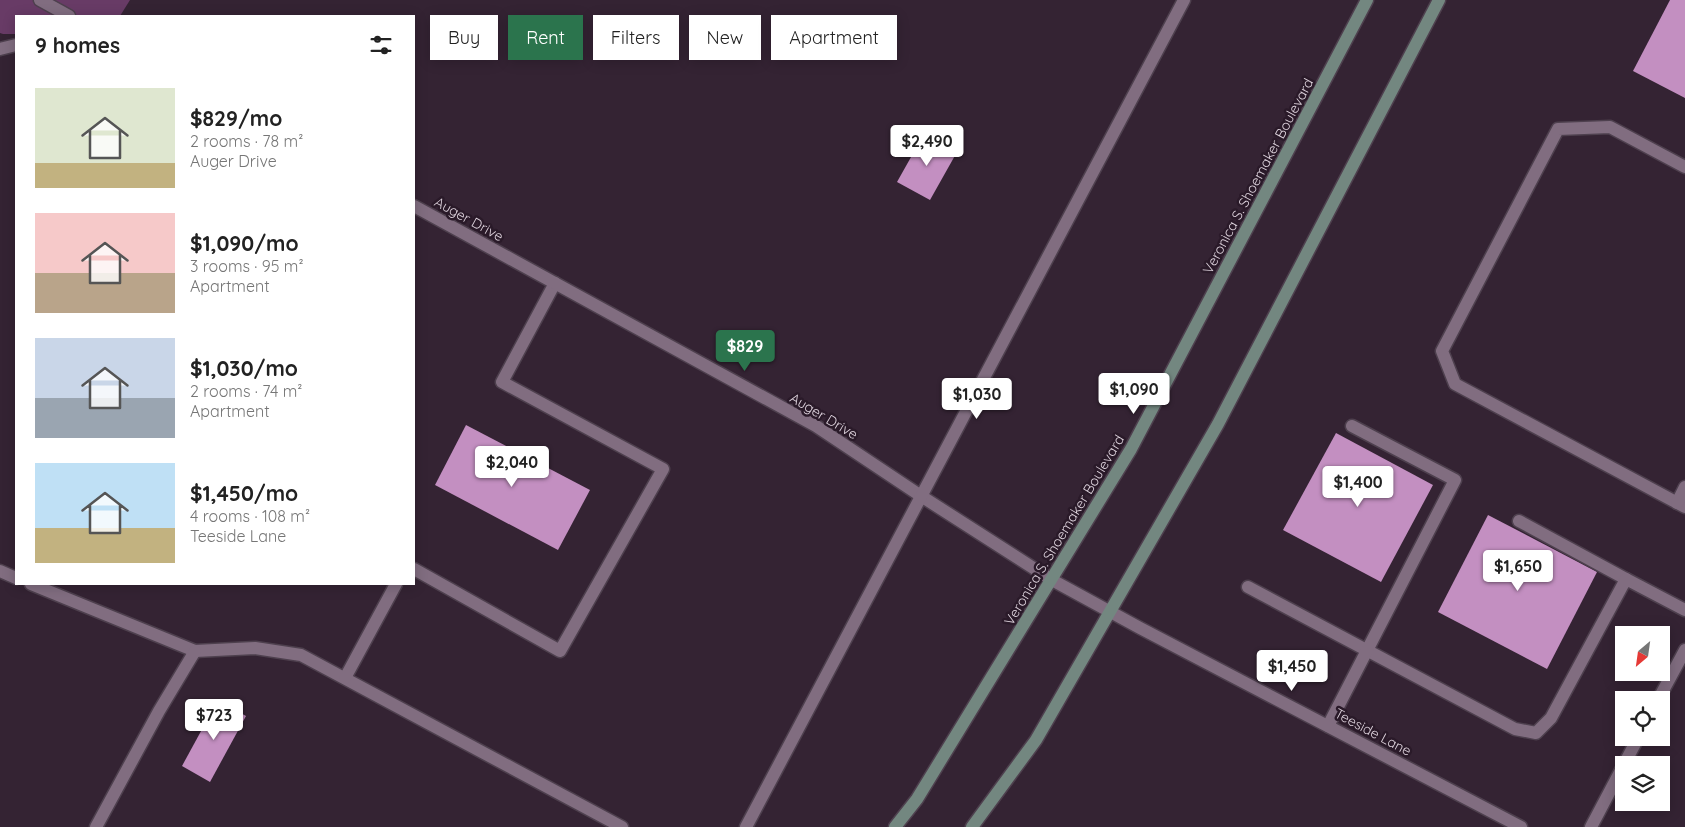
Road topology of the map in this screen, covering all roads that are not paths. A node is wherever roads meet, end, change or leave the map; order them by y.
1 (40, 0) edge
2 (1184, 0) edge
3 (1367, 0) edge
4 (1439, 0) edge
5 (68, 15) edge
6 (15, 44) edge
7 (0, 49) edge
8 (1685, 168) edge
9 (415, 207) edge
10 (555, 283) junction
11 (1352, 426) dead end
12 (1685, 486) edge
13 (921, 496) junction
14 (1681, 505) edge
15 (1519, 521) dead end
16 (415, 569) edge
17 (0, 571) edge
18 (15, 578) edge
19 (1626, 579) junction
20 (1052, 580) junction
21 (33, 585) edge
22 (395, 585) edge
23 (1248, 586) dead end
24 (1685, 610) edge
25 (1110, 612) junction
26 (1367, 650) junction
27 (1685, 650) edge
28 (195, 651) junction
29 (344, 678) junction
30 (1663, 691) edge
31 (1328, 726) junction
32 (1634, 746) edge
33 (96, 827) edge
34 (622, 827) edge
35 (746, 827) edge
36 (895, 827) edge
37 (972, 827) edge
38 (1521, 827) edge
39 (1591, 827) edge

1 - 5 street
2 - 13 street
3 - 20 street, Veronica S. Shoemaker Boulevard
4 - 25 street
6 - 7 street
8 - 14 street
9 - 10 street, Auger Drive
10 - 13 street, Auger Drive
10 - 16 street
11 - 26 street
12 - 14 street
13 - 20 street, Auger Drive
13 - 35 street
15 - 19 street
17 - 18 street
19 - 24 street
19 - 26 street
20 - 25 street, Teeside Lane
20 - 36 street, Veronica S. Shoemaker Boulevard
21 - 28 street
22 - 29 street
23 - 26 street
25 - 31 street, Teeside Lane
25 - 37 street
26 - 31 street
27 - 30 street
28 - 29 street
28 - 33 street
29 - 34 street
31 - 38 street, Teeside Lane
32 - 39 street

